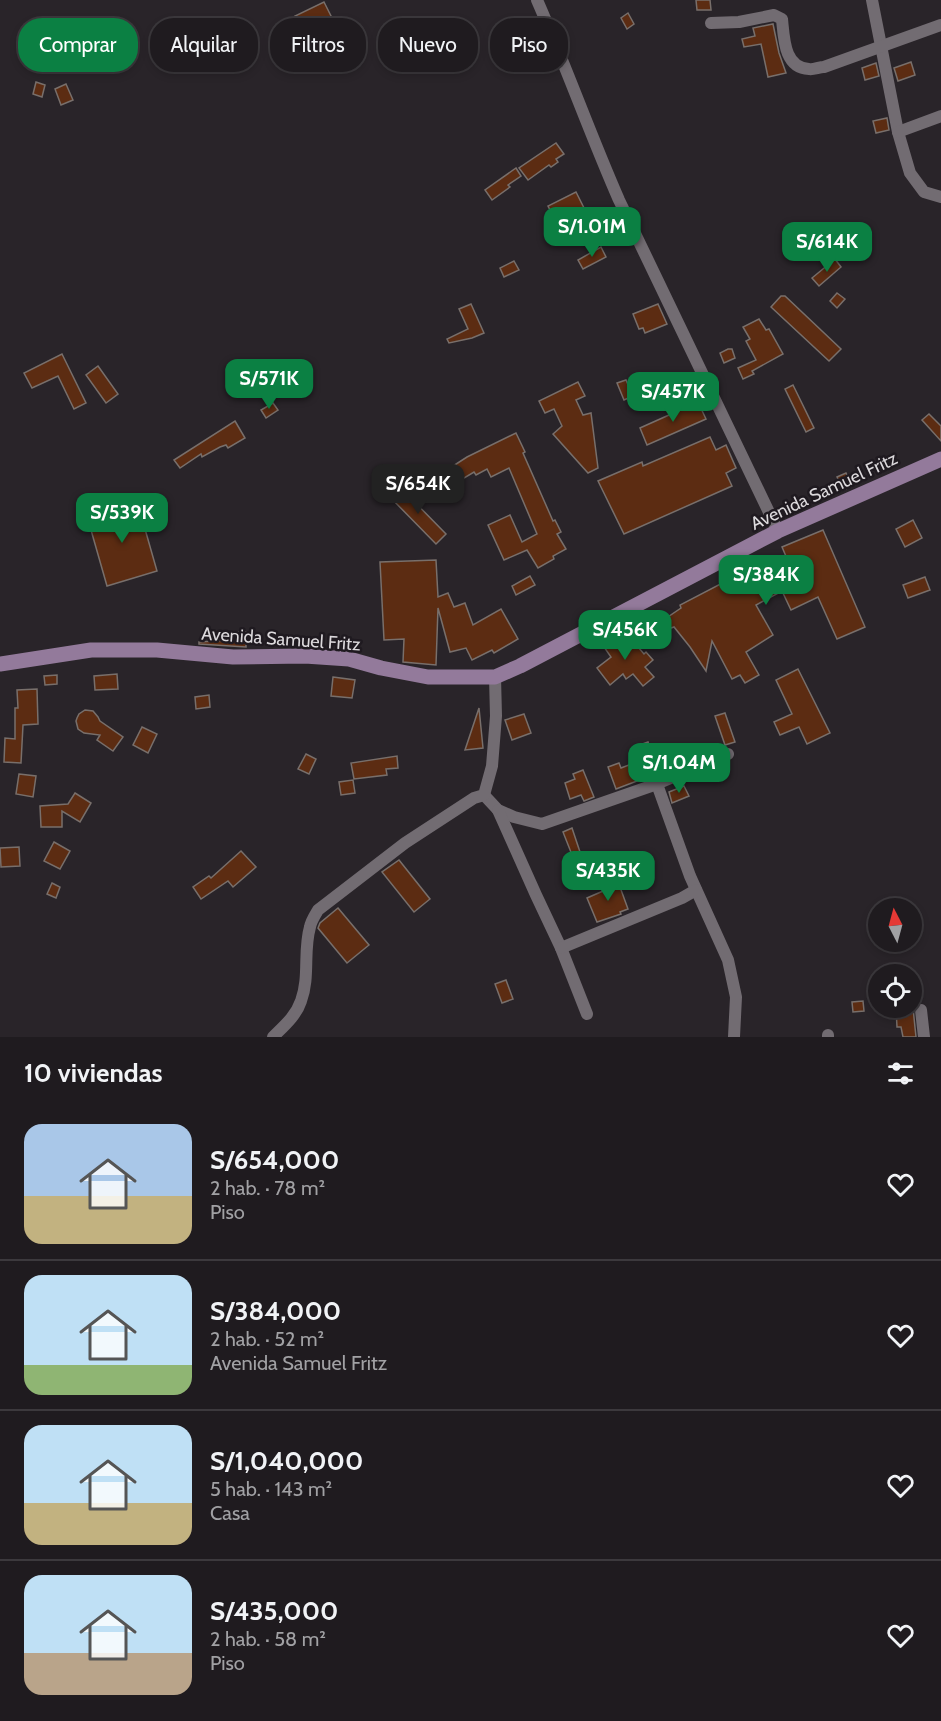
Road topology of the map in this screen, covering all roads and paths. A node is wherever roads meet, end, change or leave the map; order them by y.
1 (537, 0) edge
2 (872, 0) edge
3 (711, 23) dead end
4 (941, 26) edge
5 (881, 45) junction
6 (941, 116) edge
7 (898, 132) junction
8 (941, 197) edge
9 (941, 459) edge
10 (778, 531) junction
11 (0, 664) edge
12 (495, 677) junction
13 (728, 754) dead end
14 (654, 785) junction
15 (484, 795) junction
16 (498, 810) junction
17 (696, 890) junction
18 (561, 948) junction
19 (587, 1014) dead end
20 (922, 1018) edge
21 (273, 1037) edge
22 (734, 1037) edge
23 (924, 1037) edge

1 - 10 street
2 - 5 street
3 - 5 street
4 - 5 street
5 - 7 street
6 - 7 street
7 - 8 street
9 - 10 street, Avenida Samuel Fritz
10 - 12 street, Avenida Samuel Fritz
11 - 12 street, Avenida Samuel Fritz
12 - 15 street
13 - 14 street
14 - 16 street
14 - 17 street
15 - 16 street
15 - 21 street
16 - 18 street
17 - 18 street
17 - 22 street
18 - 19 street
20 - 23 street

